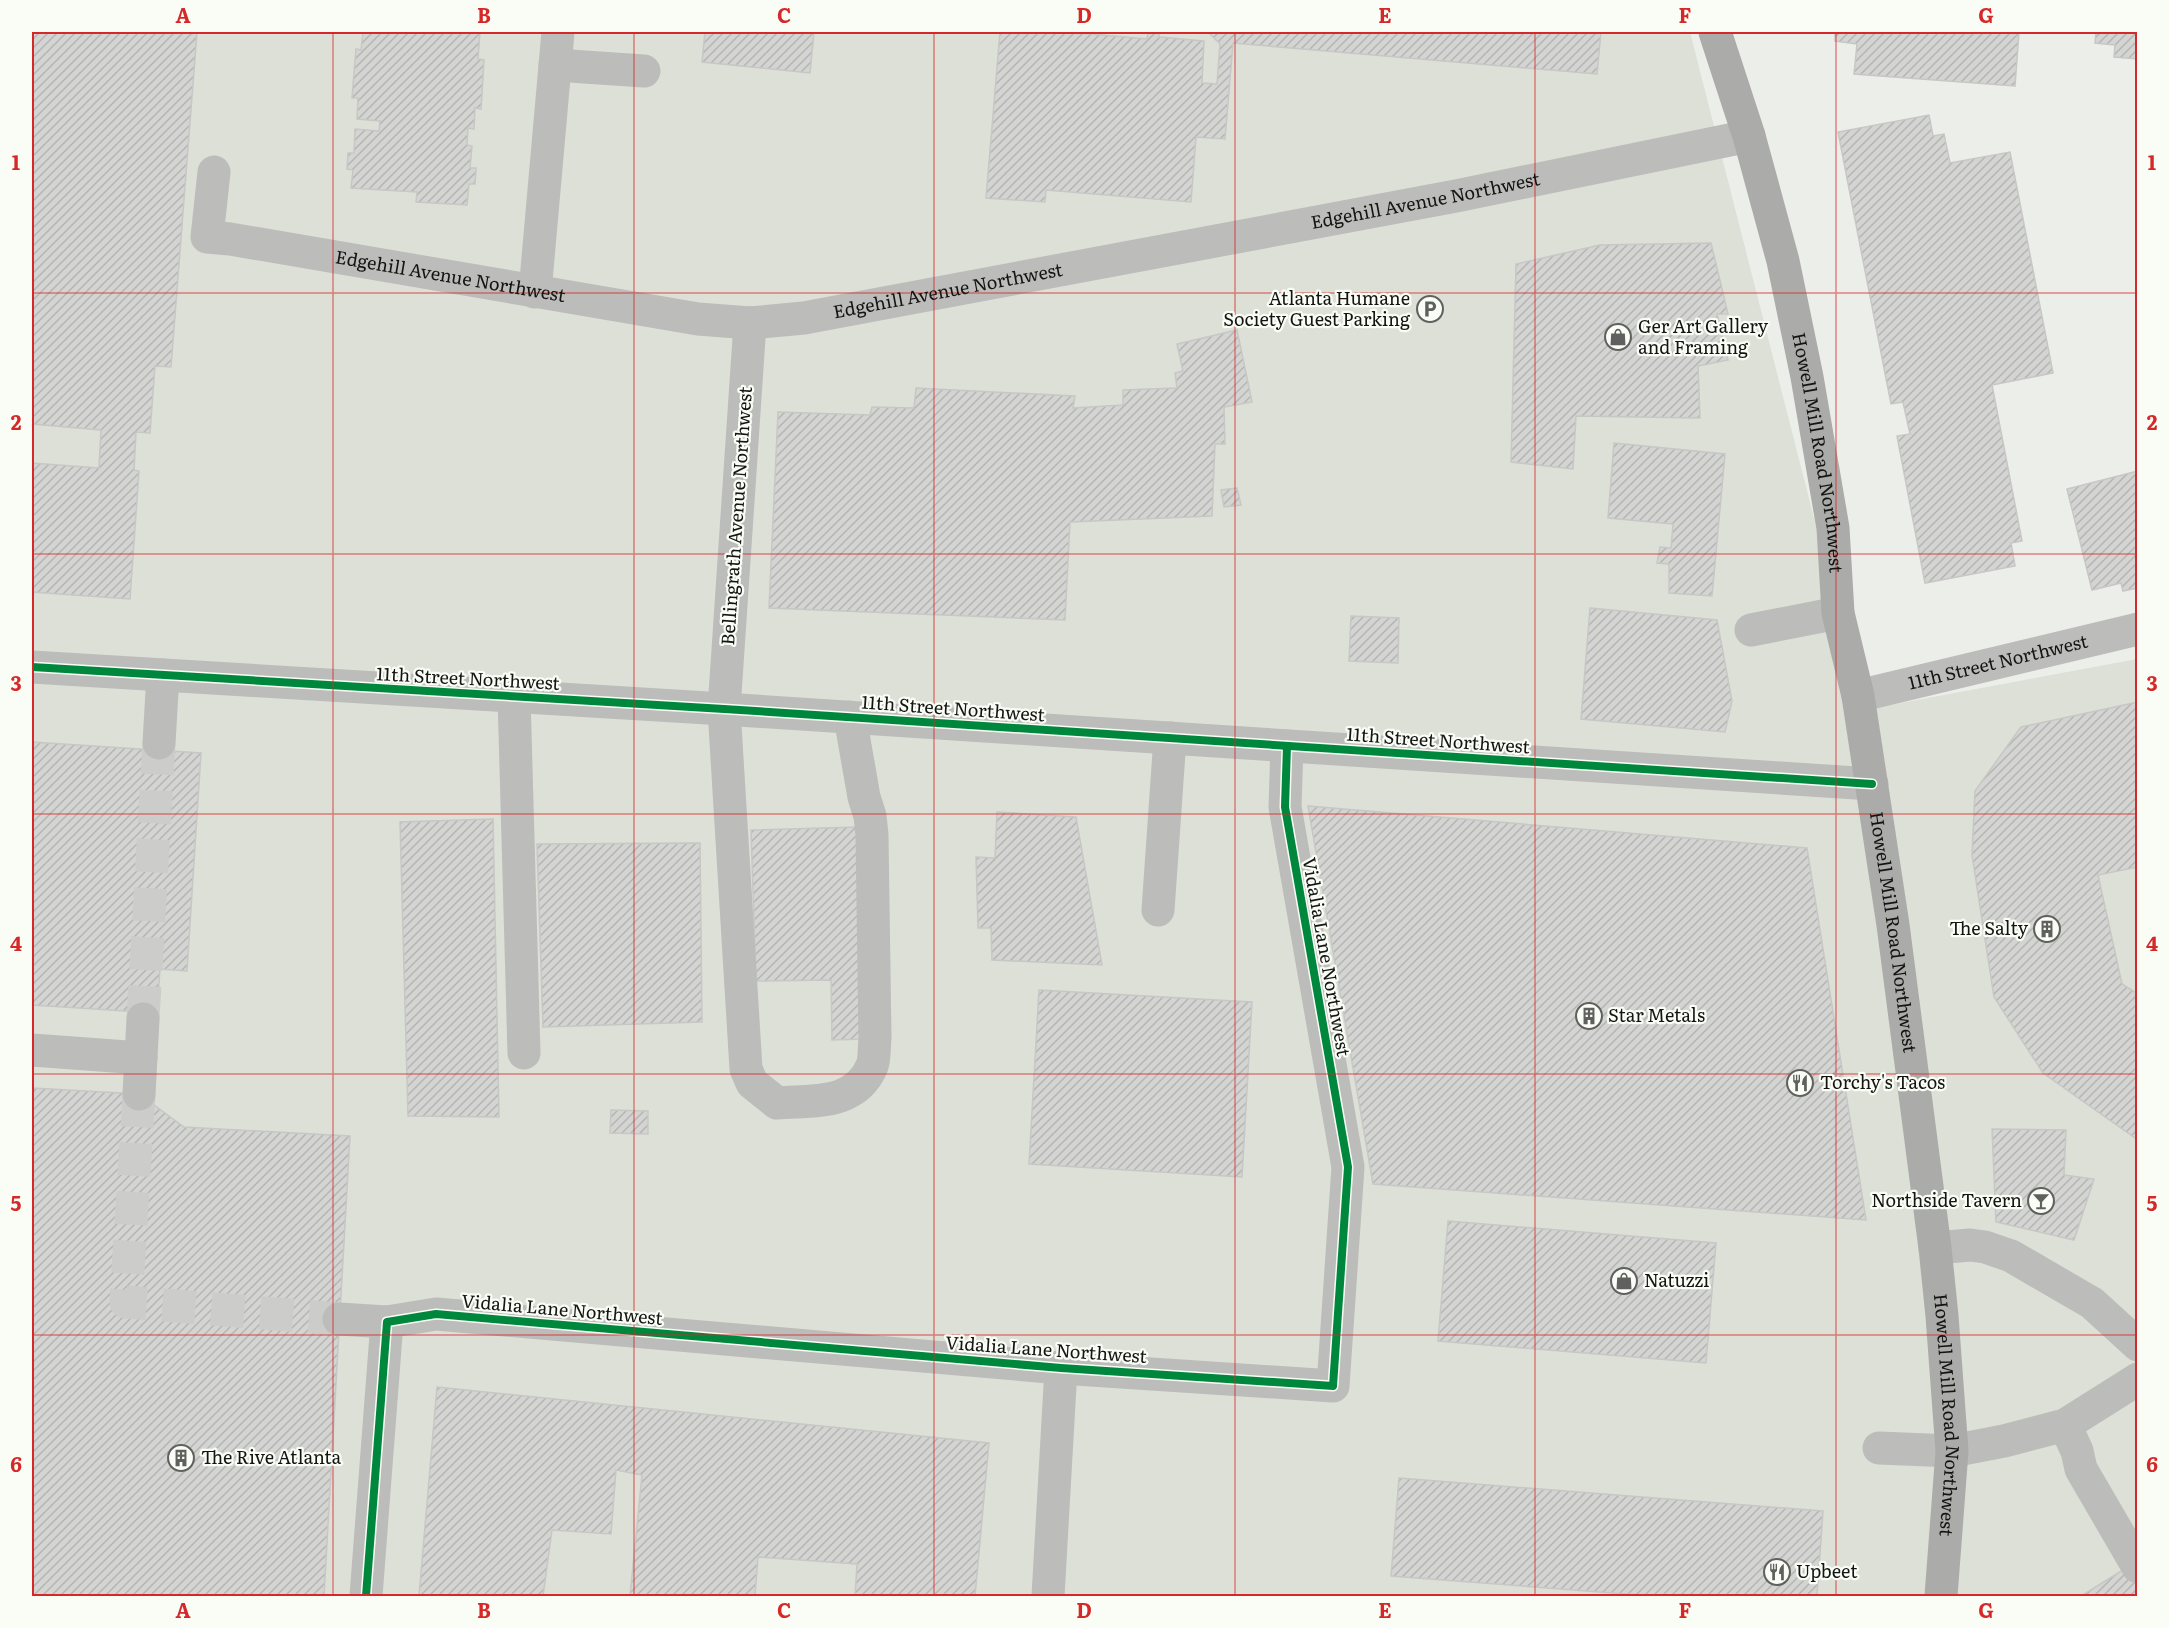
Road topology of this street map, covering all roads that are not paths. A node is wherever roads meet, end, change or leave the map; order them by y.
1 (558, 32) edge
2 (1715, 32) edge
3 (555, 65) junction
4 (644, 71) dead end
5 (1749, 136) junction
6 (214, 172) dead end
7 (535, 292) junction
8 (750, 323) junction
9 (1838, 614) junction
10 (2138, 629) edge
11 (1751, 630) dead end
12 (32, 667) edge
13 (162, 675) junction
14 (514, 696) junction
15 (1858, 696) junction
16 (724, 709) junction
17 (850, 717) junction
18 (1170, 738) junction
19 (159, 743) tunnel mouth
20 (1287, 746) junction
21 (1872, 784) junction
22 (1158, 910) dead end
23 (143, 1020) tunnel mouth
24 (32, 1050) edge
25 (524, 1053) dead end
26 (141, 1058) junction
27 (139, 1094) tunnel mouth
28 (1935, 1248) junction
29 (339, 1319) tunnel mouth
30 (387, 1322) junction
31 (2138, 1345) edge
32 (1062, 1368) junction
33 (2138, 1379) edge
34 (2066, 1425) junction
35 (1879, 1448) dead end
36 (1952, 1451) junction
37 (2138, 1567) edge
38 (366, 1596) edge
39 (1048, 1596) edge
40 (1941, 1596) edge

1 - 3 street
2 - 5 main road, Howell Mill Road Northwest
3 - 4 street
3 - 7 street
5 - 8 street, Edgehill Avenue Northwest
5 - 9 main road, Howell Mill Road Northwest
6 - 7 street, Edgehill Avenue Northwest
7 - 8 street, Edgehill Avenue Northwest
8 - 16 street, Bellingrath Avenue Northwest
9 - 11 street
9 - 15 main road, Howell Mill Road Northwest
10 - 15 street, 11th Street Northwest
12 - 13 street, 11th Street Northwest
13 - 14 street, 11th Street Northwest
13 - 19 street
14 - 16 street, 11th Street Northwest
14 - 25 street
15 - 21 main road, Howell Mill Road Northwest
16 - 17 street, 11th Street Northwest
16 - 17 street, Bellingrath Avenue Northwest
17 - 18 street, 11th Street Northwest
18 - 20 street, 11th Street Northwest
18 - 22 street
20 - 21 street, 11th Street Northwest
20 - 32 street, Vidalia Lane Northwest
21 - 28 main road, Howell Mill Road Northwest
23 - 26 street
24 - 26 street
26 - 27 street
28 - 31 street
28 - 36 main road, Howell Mill Road Northwest
29 - 30 street, Vidalia Lane Northwest
30 - 32 street, Vidalia Lane Northwest
30 - 38 street
32 - 39 street
33 - 34 street
34 - 36 street
34 - 37 street
35 - 36 street
36 - 40 main road, Howell Mill Road Northwest

